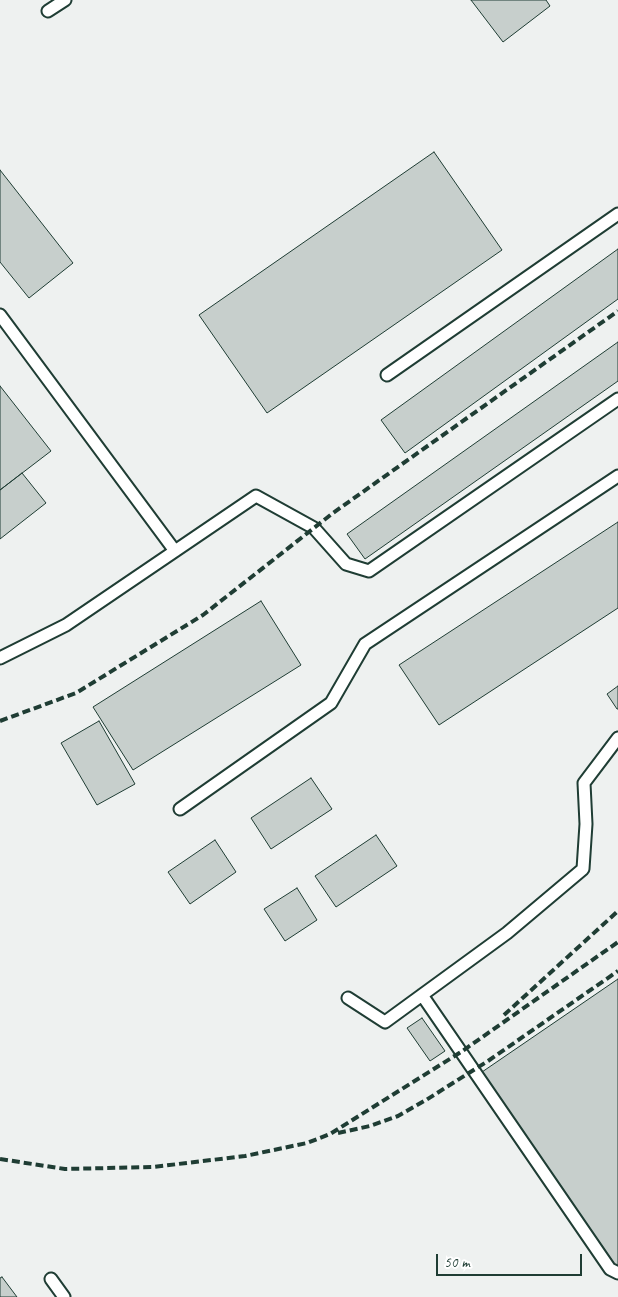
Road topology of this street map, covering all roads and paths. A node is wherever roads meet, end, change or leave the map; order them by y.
1 (65, 0) edge
2 (48, 11) dead end
3 (618, 214) edge
4 (0, 315) edge
5 (387, 376) dead end
6 (618, 399) edge
7 (618, 476) edge
8 (176, 551) junction
9 (0, 658) edge
10 (618, 738) edge
11 (180, 809) dead end
12 (422, 995) junction
13 (348, 998) dead end
14 (618, 1273) edge
15 (51, 1280) dead end
16 (64, 1297) edge

1 - 2 lane
3 - 5 lane
4 - 8 lane
6 - 8 lane
7 - 11 lane
8 - 9 lane
10 - 12 lane
12 - 13 lane
12 - 14 lane
15 - 16 lane

